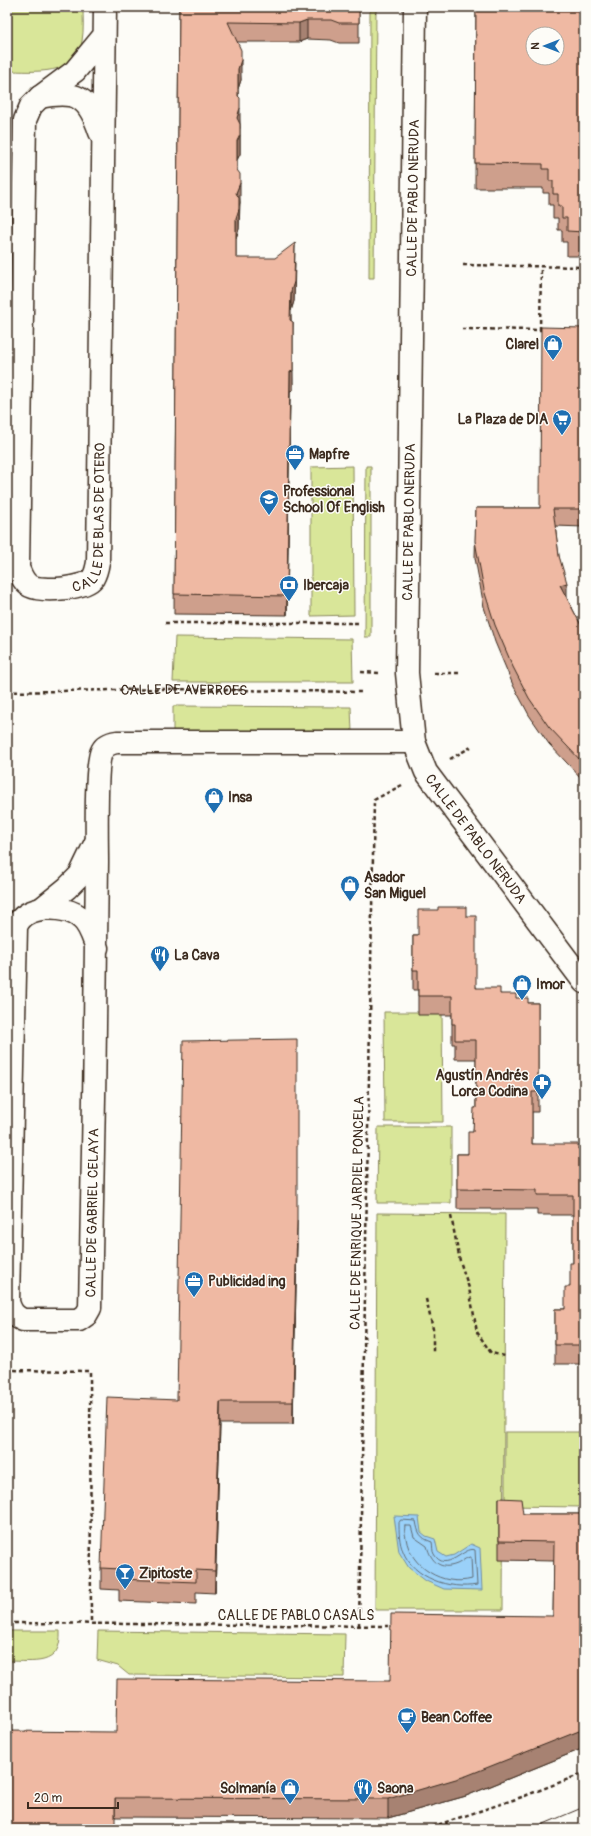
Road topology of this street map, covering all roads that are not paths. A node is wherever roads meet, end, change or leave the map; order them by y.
1 (105, 7) edge
2 (415, 7) edge
3 (103, 37) junction
4 (40, 97) junction
5 (103, 142) junction
6 (414, 742) junction
7 (98, 838) junction
8 (41, 909) junction
9 (96, 948) junction
10 (584, 982) edge

1 - 3 street, CALLE DE BLAS DE OTERO
2 - 6 street, CALLE DE PABLO NERUDA
3 - 4 street, CALLE DE BLAS DE OTERO
3 - 5 street, CALLE DE BLAS DE OTERO
4 - 5 street, CALLE DE BLAS DE OTERO
4 - 5 street, CALLE DE BLAS DE OTERO
6 - 7 street, CALLE DE GABRIEL CELAYA
6 - 10 street, CALLE DE PABLO NERUDA
7 - 8 street, CALLE DE GABRIEL CELAYA
7 - 9 street, CALLE DE GABRIEL CELAYA
8 - 9 street, CALLE DE GABRIEL CELAYA
8 - 9 street, CALLE DE GABRIEL CELAYA

